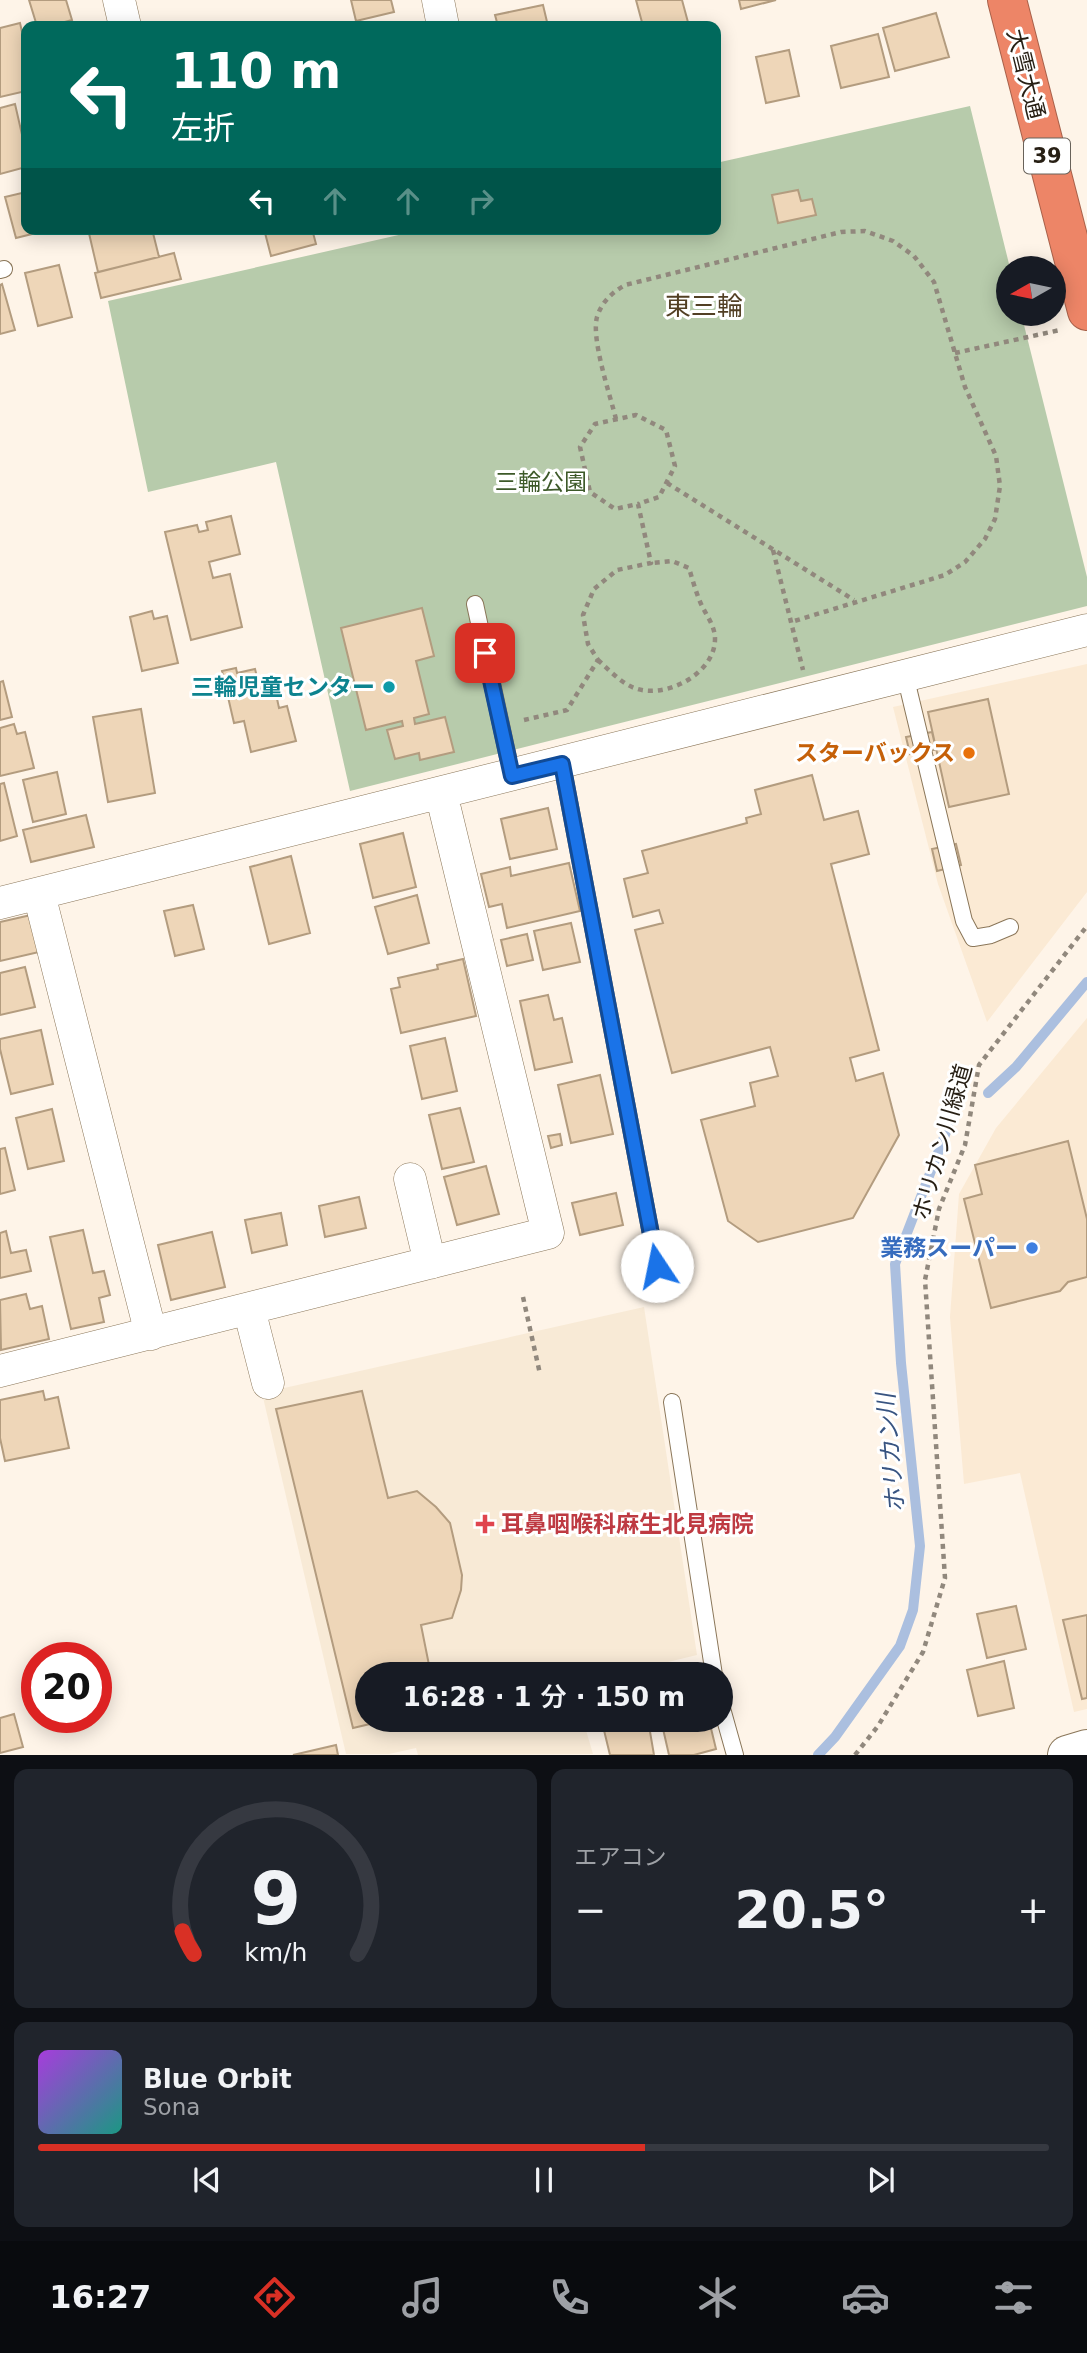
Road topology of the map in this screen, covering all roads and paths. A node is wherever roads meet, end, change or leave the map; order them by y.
1 (119, 0) edge
2 (438, 0) edge
3 (1007, 0) edge
4 (124, 21) edge
5 (442, 21) edge
6 (1076, 320) edge
7 (955, 353) junction
8 (616, 419) junction
9 (586, 470) junction
10 (667, 483) junction
11 (499, 490) dead end
12 (638, 504) junction
13 (772, 548) junction
14 (651, 563) junction
15 (855, 601) junction
16 (475, 604) dead end
17 (790, 622) junction
18 (1087, 630) edge
19 (597, 660) junction
20 (905, 675) junction
21 (811, 698) junction
22 (501, 725) junction
23 (562, 764) junction
24 (512, 776) junction
25 (441, 793) junction
26 (39, 894) junction
27 (0, 904) edge
28 (1087, 926) edge
29 (1010, 927) dead end
30 (410, 1179) dead end
31 (430, 1263) junction
32 (657, 1266) dead end
33 (523, 1297) dead end
34 (248, 1309) junction
35 (151, 1334) junction
36 (0, 1371) edge
37 (540, 1374) dead end
38 (268, 1383) dead end
39 (671, 1402) dead end
40 (712, 1662) edge
41 (729, 1732) edge
42 (1087, 1749) edge
43 (735, 1755) edge
44 (855, 1755) edge
45 (1068, 1755) edge

1 - 4 street
2 - 5 street
3 - 6 highway, 大雪大通 / 39
6 - 7 path
7 - 8 path
7 - 15 path
8 - 9 path
8 - 10 path
9 - 11 path
9 - 12 path
10 - 12 path
10 - 13 path
12 - 14 path
13 - 15 path
13 - 17 path
14 - 19 path
14 - 19 path
15 - 17 path
16 - 22 lane
17 - 21 path
18 - 20 street
19 - 22 path
20 - 21 street
20 - 29 lane
21 - 23 street
22 - 24 lane
23 - 24 street
23 - 32 lane
24 - 25 street
25 - 26 street
25 - 31 street
26 - 27 street
26 - 35 street
28 - 44 path, ホリカン川緑道
30 - 31 street
31 - 34 street
33 - 37 path
34 - 35 street
34 - 38 street
35 - 36 street
39 - 40 lane
41 - 43 lane
42 - 45 street

